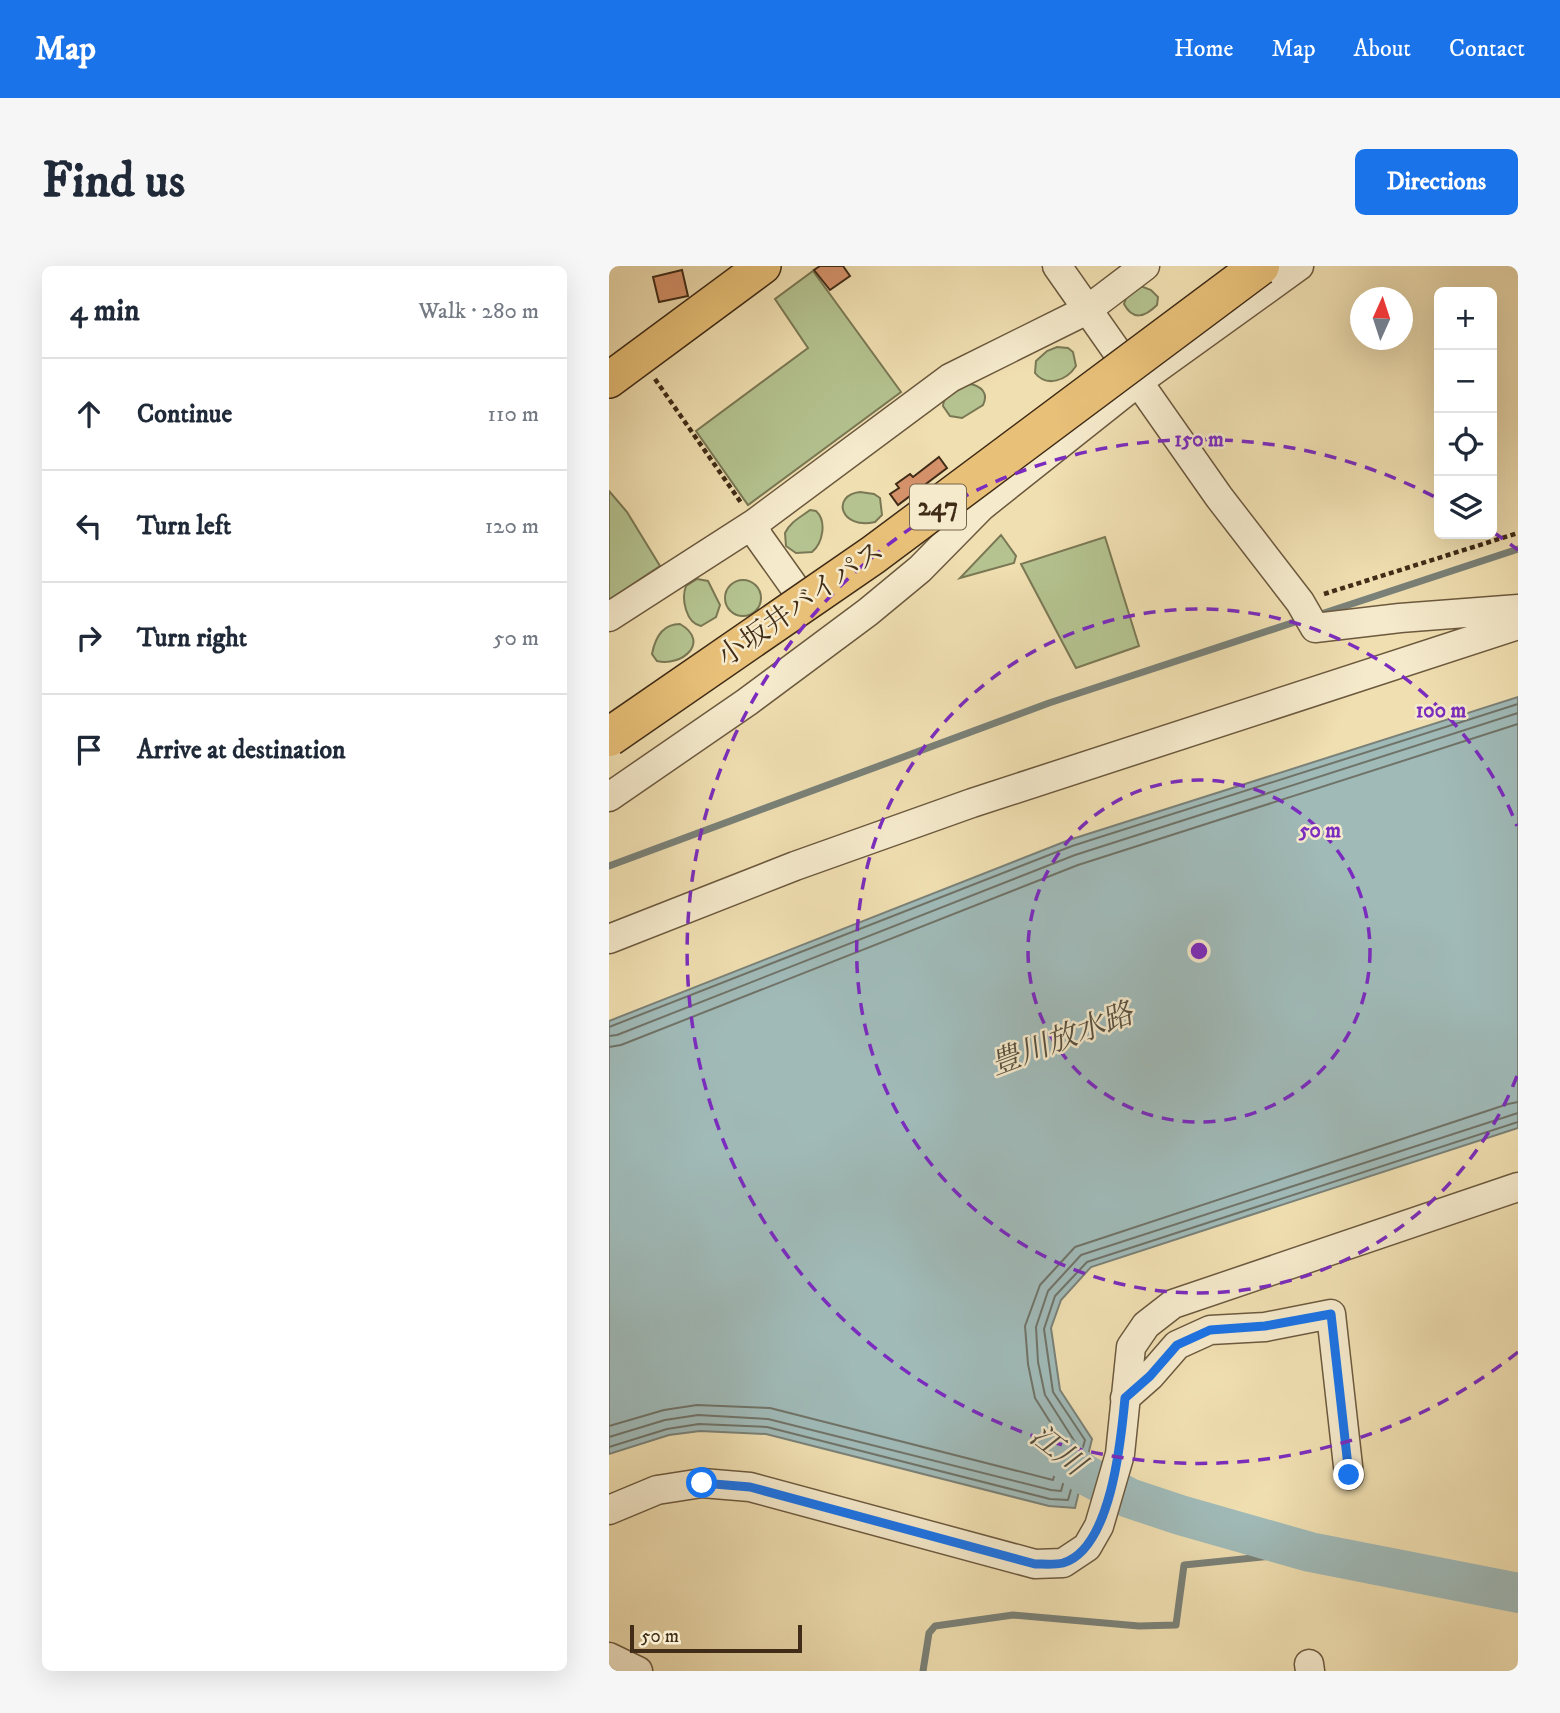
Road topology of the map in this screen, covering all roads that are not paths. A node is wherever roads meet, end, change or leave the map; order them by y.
1 (1057, 266) edge
2 (1145, 266) edge
3 (1260, 266) edge
4 (1300, 266) edge
5 (745, 272) edge
6 (1087, 310) junction
7 (609, 380) edge
8 (1138, 382) junction
9 (755, 523) junction
10 (795, 588) dead end
11 (1518, 609) edge
12 (609, 617) edge
13 (1518, 625) edge
14 (609, 737) edge
15 (609, 797) edge
16 (609, 939) edge
17 (1518, 1187) edge
18 (1125, 1398) junction
19 (1349, 1475) dead end
20 (609, 1510) edge
21 (609, 1657) edge
22 (638, 1671) edge

1 - 6 street
2 - 6 street
3 - 14 highway, 小坂井バイパス / 247, bridge
4 - 8 street
5 - 7 main road
6 - 8 street
6 - 9 street
8 - 11 street
8 - 15 street
9 - 10 street
9 - 12 street
13 - 16 street
17 - 18 street
18 - 19 street
18 - 20 street
21 - 22 street

